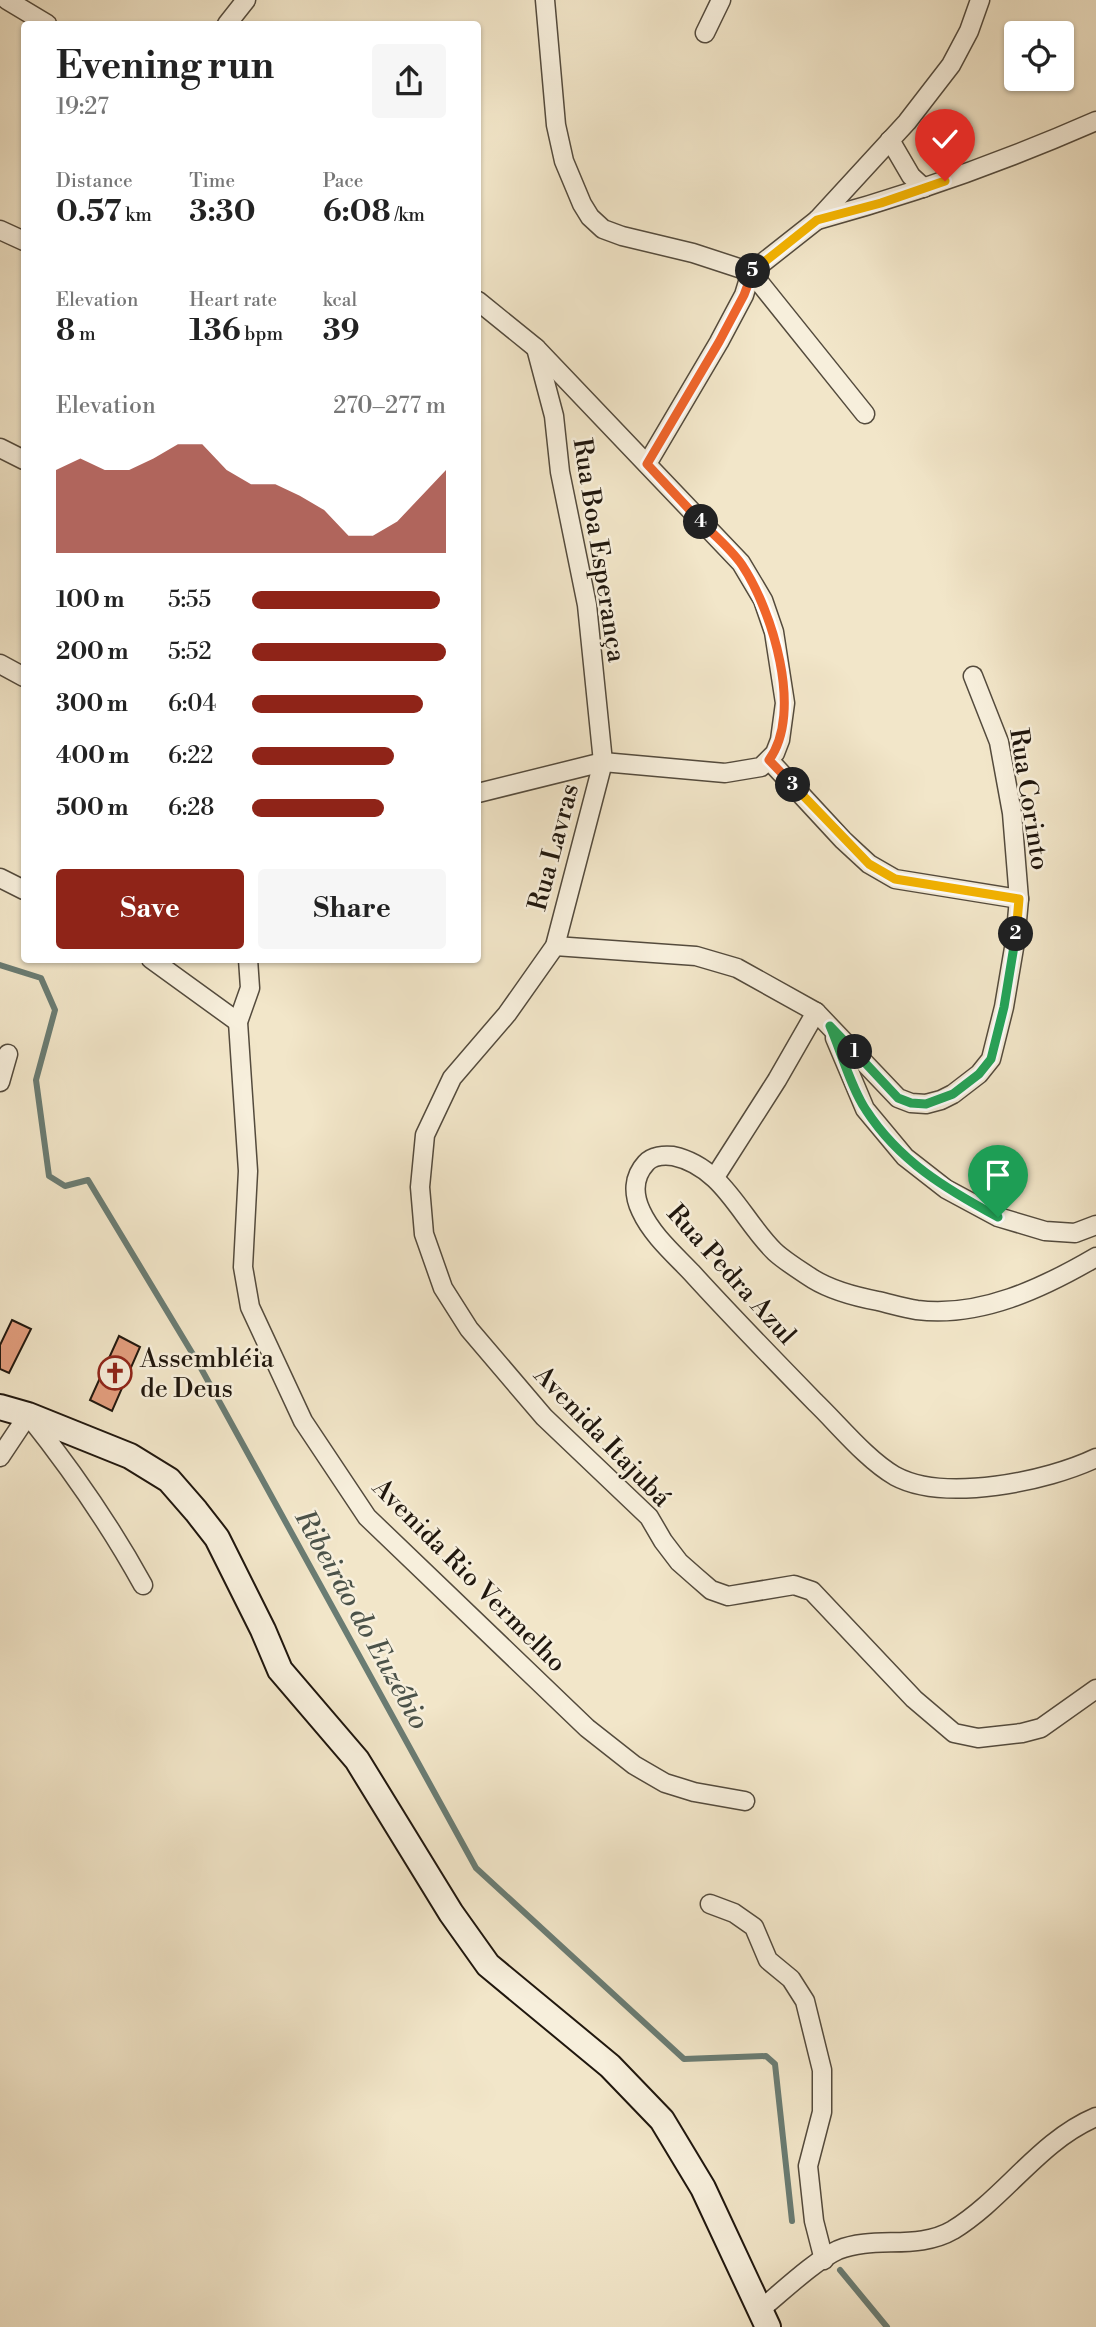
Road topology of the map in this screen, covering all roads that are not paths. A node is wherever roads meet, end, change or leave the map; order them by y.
1 (7, 0) edge
2 (246, 0) edge
3 (545, 0) edge
4 (720, 0) edge
5 (980, 0) edge
6 (42, 21) edge
7 (229, 21) edge
8 (705, 33) dead end
9 (1096, 121) edge
10 (890, 140) junction
11 (924, 188) junction
12 (817, 220) junction
13 (0, 230) edge
14 (21, 240) edge
15 (751, 272) junction
16 (481, 303) edge
17 (536, 348) junction
18 (865, 414) dead end
19 (0, 448) edge
20 (21, 458) edge
21 (647, 464) junction
22 (0, 664) edge
23 (21, 675) edge
24 (973, 676) dead end
25 (769, 760) junction
26 (603, 762) junction
27 (481, 792) edge
28 (0, 877) edge
29 (21, 888) edge
30 (1019, 899) junction
31 (555, 946) junction
32 (156, 963) edge
33 (248, 963) edge
34 (816, 1012) junction
35 (238, 1022) junction
36 (830, 1026) junction
37 (8, 1054) dead end
38 (0, 1082) edge
39 (715, 1177) junction
40 (1096, 1225) edge
41 (1096, 1257) edge
42 (0, 1407) edge
43 (28, 1415) junction
44 (0, 1457) edge
45 (1096, 1458) edge
46 (143, 1586) dead end
47 (1096, 1689) edge
48 (746, 1801) dead end
49 (710, 1905) dead end
50 (1096, 2118) edge
51 (824, 2260) junction
52 (764, 2318) edge

1 - 6 street
2 - 7 street
3 - 15 street
4 - 8 street
5 - 10 street
9 - 11 street
10 - 11 street
10 - 12 street
11 - 12 street
12 - 15 street
13 - 14 street
15 - 18 street
15 - 21 street
16 - 17 street
17 - 21 street
17 - 26 street, Rua Boa Esperança
19 - 20 street
21 - 25 street
22 - 23 street
24 - 30 street, Rua Corinto
25 - 26 street
25 - 30 street
26 - 27 street
26 - 31 street, Rua Lavras
28 - 29 street
30 - 36 street, Rua Corinto
31 - 34 street, Rua Corinto
31 - 47 street, Avenida Itajubá
32 - 35 street
33 - 35 street, Avenida Rio Vermelho
34 - 36 street, Rua Corinto
34 - 39 street
35 - 48 street, Avenida Rio Vermelho
36 - 40 street
37 - 38 street
39 - 41 street, Rua Pedra Azul
39 - 45 street, Rua Pedra Azul
42 - 43 street
43 - 44 street
43 - 46 street
43 - 52 street
49 - 51 street
50 - 51 street
51 - 52 street

